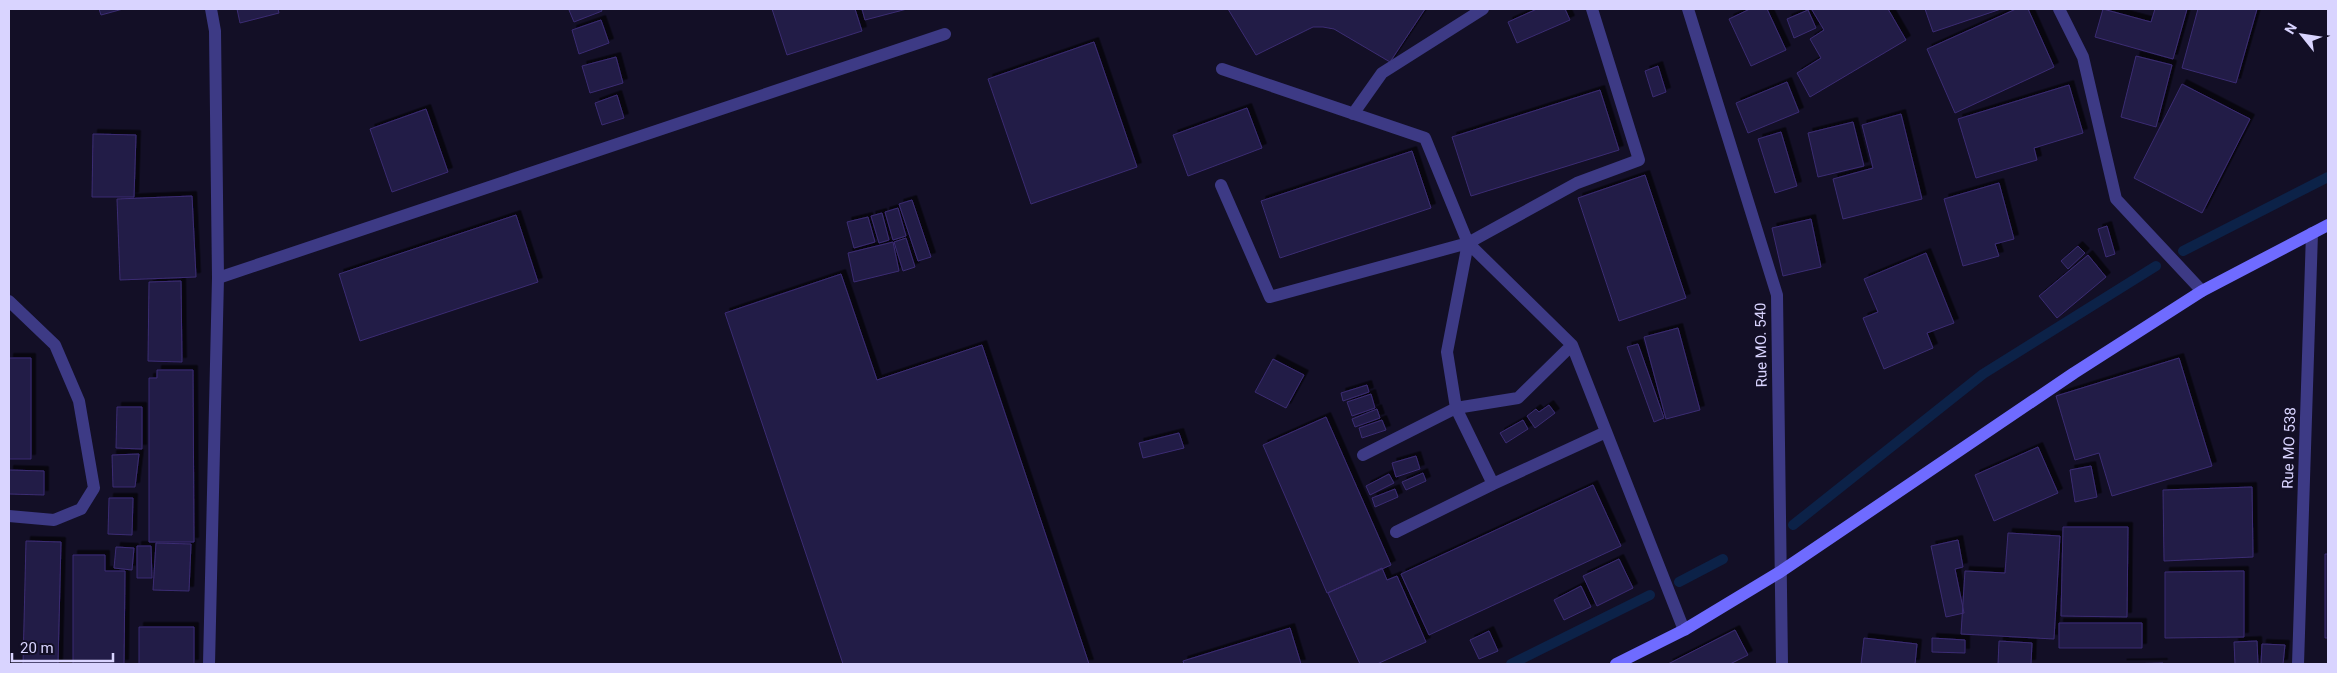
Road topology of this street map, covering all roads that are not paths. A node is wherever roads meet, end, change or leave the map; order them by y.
1 (211, 9) edge
2 (1483, 9) edge
3 (1592, 9) edge
4 (1688, 9) edge
5 (2059, 9) edge
6 (1467, 12) edge
7 (946, 34) dead end
8 (1222, 69) dead end
9 (1353, 114) junction
10 (1221, 186) dead end
11 (2328, 225) edge
12 (2312, 233) junction
13 (1468, 243) junction
14 (218, 278) junction
15 (2202, 291) junction
16 (9, 302) edge
17 (1572, 345) junction
18 (1456, 408) junction
19 (1606, 432) junction
20 (1363, 455) dead end
21 (1493, 484) junction
22 (9, 516) edge
23 (1396, 532) dead end
24 (1780, 572) junction
25 (1684, 630) junction
26 (210, 664) edge
27 (1616, 664) edge
28 (1782, 664) edge
29 (2298, 664) edge

1 - 14 street
2 - 6 street
3 - 13 street
4 - 24 street, Rue MO. 540
5 - 15 street
6 - 9 street
7 - 14 street
8 - 9 street
9 - 13 street
10 - 13 street
11 - 12 street
12 - 15 street
12 - 29 street, Rue MO 538
13 - 17 street
13 - 18 street
14 - 26 street
15 - 24 street
16 - 22 street
17 - 18 street
17 - 19 street
18 - 20 street
18 - 21 street
19 - 21 street
19 - 25 street
21 - 23 street
24 - 25 street
24 - 28 street, Rue MO. 540
25 - 27 street

